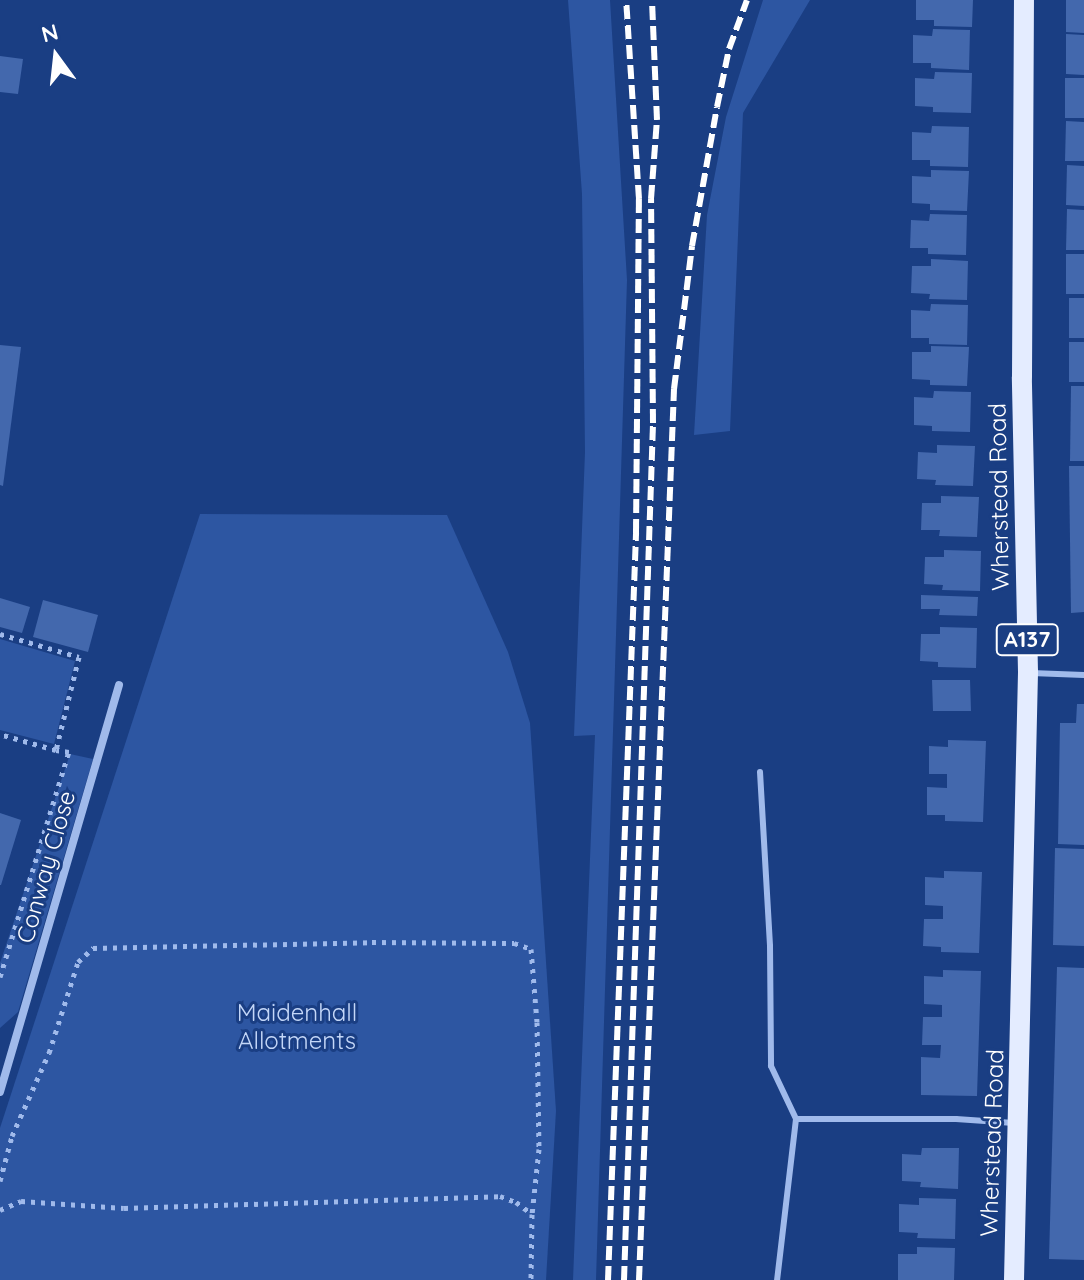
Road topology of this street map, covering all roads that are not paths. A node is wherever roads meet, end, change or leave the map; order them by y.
1 (1024, 0) edge
2 (1028, 672) junction
3 (1084, 675) edge
4 (119, 685) dead end
5 (760, 772) dead end
6 (5, 1058) edge
7 (0, 1092) edge
8 (796, 1119) junction
9 (1018, 1123) junction
10 (777, 1280) edge
11 (1014, 1280) edge

1 - 2 main road, Wherstead Road / A137
2 - 3 lane
2 - 9 main road, Wherstead Road / A137
4 - 6 street, Conway Close
5 - 8 lane
6 - 7 street, Conway Close
8 - 9 lane
8 - 10 lane
9 - 11 main road, Wherstead Road / A137

